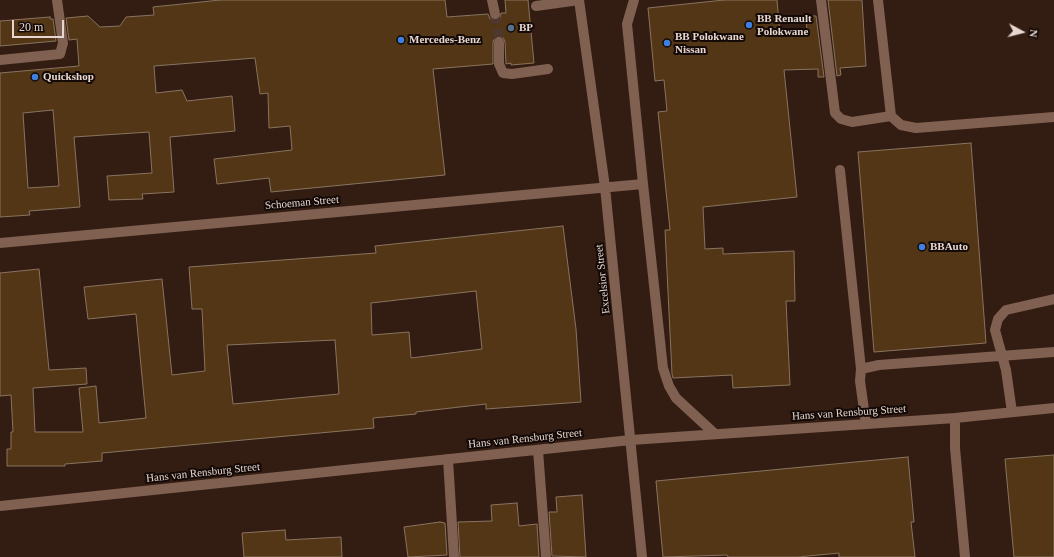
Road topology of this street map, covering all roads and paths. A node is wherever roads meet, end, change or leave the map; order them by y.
1 (57, 0) edge
2 (492, 0) edge
3 (579, 0) edge
4 (634, 0) edge
5 (821, 0) edge
6 (878, 0) edge
7 (536, 6) dead end
8 (495, 14) tunnel mouth
9 (499, 42) tunnel mouth
10 (0, 60) edge
11 (548, 69) dead end
12 (891, 116) junction
13 (1054, 117) edge
14 (840, 170) dead end
15 (643, 184) junction
16 (605, 186) junction
17 (0, 243) edge
18 (1054, 299) edge
19 (1054, 352) edge
20 (1001, 357) junction
21 (861, 369) junction
22 (1054, 408) edge
23 (1012, 412) junction
24 (955, 418) junction
25 (866, 424) junction
26 (715, 434) junction
27 (631, 440) junction
28 (538, 450) junction
29 (448, 459) junction
30 (0, 506) edge
31 (454, 557) edge
32 (546, 557) edge
33 (642, 557) edge
34 (965, 557) edge

1 - 10 street
2 - 8 street
3 - 7 street
3 - 16 street, Excelsior Street
4 - 15 street
5 - 12 street
6 - 12 street
9 - 11 street
12 - 13 street
14 - 21 street
15 - 16 street, Schoeman Street
15 - 26 street
16 - 17 street, Schoeman Street
16 - 27 street, Excelsior Street
18 - 20 street
19 - 20 street
20 - 21 street
20 - 23 street
21 - 25 street
22 - 23 street, Hans van Rensburg Street
23 - 24 street, Hans van Rensburg Street
24 - 25 street, Hans van Rensburg Street
24 - 34 street
25 - 26 street, Hans van Rensburg Street
26 - 27 street, Hans van Rensburg Street
27 - 28 street, Hans van Rensburg Street
27 - 33 street, Excelsior Street
28 - 29 street, Hans van Rensburg Street
28 - 32 street
29 - 30 street, Hans van Rensburg Street
29 - 31 street

